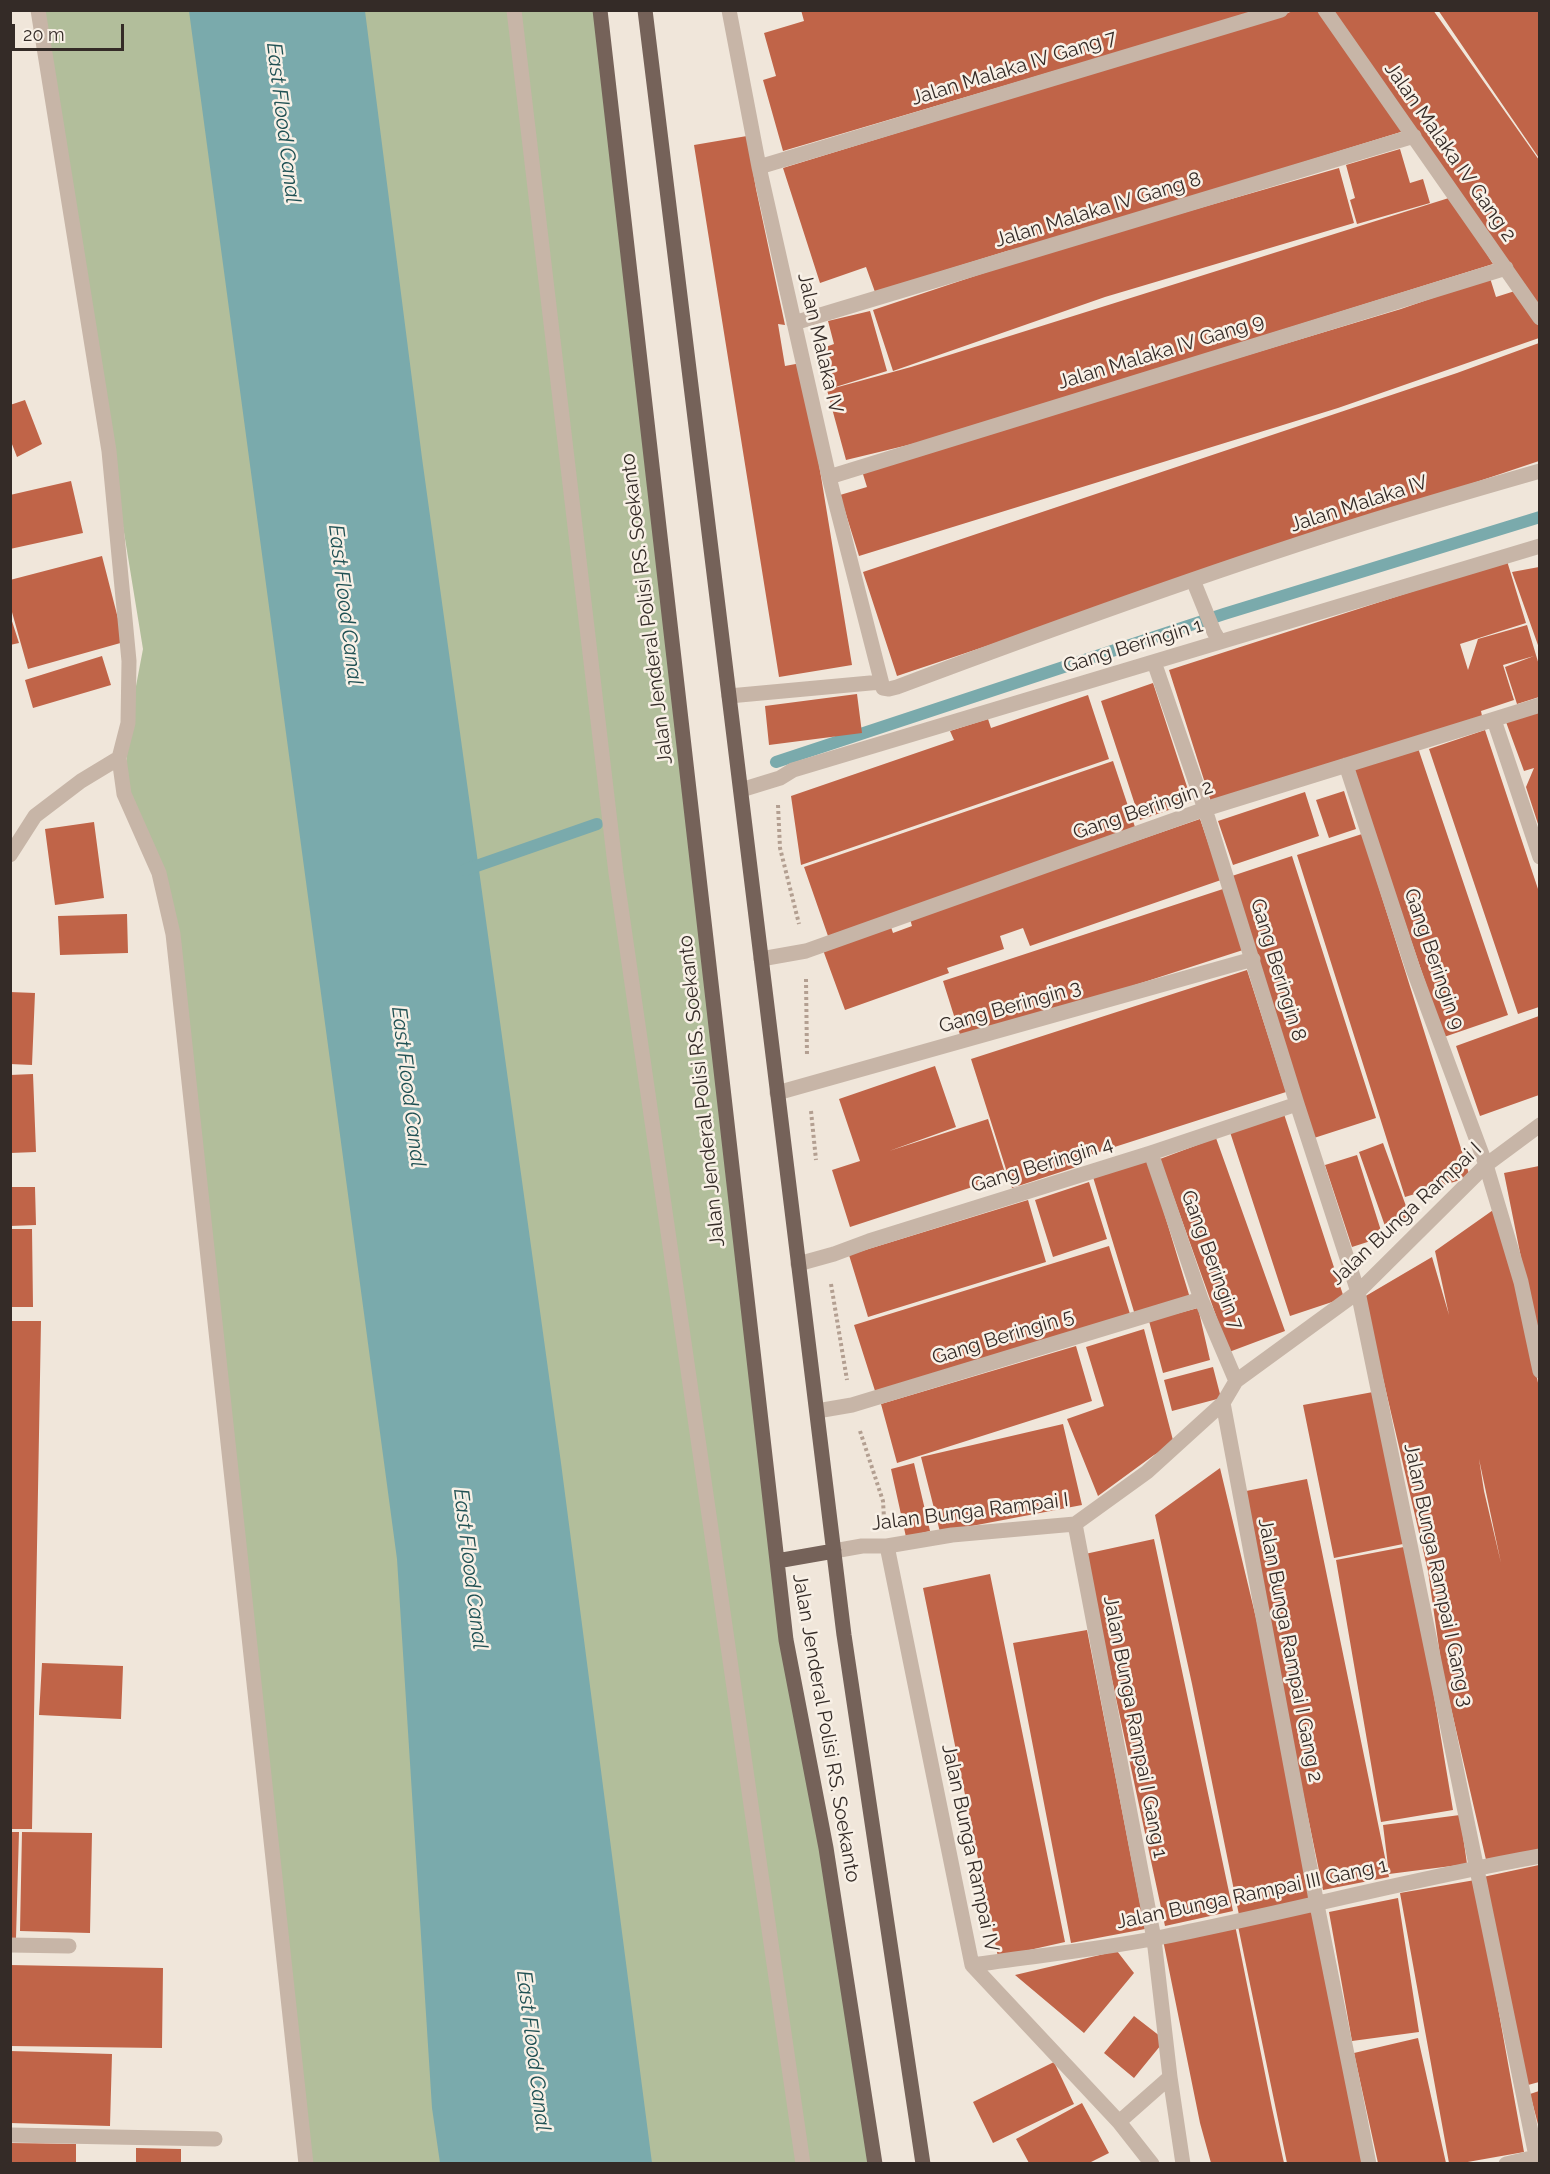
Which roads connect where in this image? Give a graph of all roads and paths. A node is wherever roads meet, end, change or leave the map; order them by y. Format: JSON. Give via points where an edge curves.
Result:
{"nodes":[{"id":1,"x":38,"y":10,"type":"edge"},
{"id":2,"x":514,"y":10,"type":"edge"},
{"id":3,"x":600,"y":10,"type":"edge"},
{"id":4,"x":645,"y":10,"type":"edge"},
{"id":5,"x":729,"y":10,"type":"edge"},
{"id":6,"x":1281,"y":10,"type":"edge"},
{"id":7,"x":1324,"y":10,"type":"edge"},
{"id":8,"x":1414,"y":136,"type":"junction"},
{"id":9,"x":759,"y":166,"type":"junction"},
{"id":10,"x":1506,"y":268,"type":"junction"},
{"id":11,"x":1539,"y":318,"type":"edge"},
{"id":12,"x":794,"y":323,"type":"junction"},
{"id":13,"x":1539,"y":471,"type":"edge"},
{"id":14,"x":829,"y":477,"type":"junction"},
{"id":15,"x":1539,"y":546,"type":"edge"},
{"id":16,"x":1194,"y":585,"type":"junction"},
{"id":17,"x":1217,"y":637,"type":"junction"},
{"id":18,"x":1154,"y":662,"type":"junction"},
{"id":19,"x":881,"y":682,"type":"junction"},
{"id":20,"x":729,"y":696,"type":"junction"},
{"id":21,"x":1539,"y":705,"type":"edge"},
{"id":22,"x":1494,"y":720,"type":"junction"},
{"id":23,"x":119,"y":758,"type":"junction"},
{"id":24,"x":1346,"y":765,"type":"junction"},
{"id":25,"x":780,"y":778,"type":"junction"},
{"id":26,"x":741,"y":790,"type":"junction"},
{"id":27,"x":1205,"y":809,"type":"junction"},
{"id":28,"x":10,"y":855,"type":"edge"},
{"id":29,"x":1539,"y":857,"type":"edge"},
{"id":30,"x":806,"y":951,"type":"junction"},
{"id":31,"x":1253,"y":959,"type":"junction"},
{"id":32,"x":761,"y":960,"type":"junction"},
{"id":33,"x":808,"y":1086,"type":"junction"},
{"id":34,"x":777,"y":1093,"type":"junction"},
{"id":35,"x":1297,"y":1104,"type":"junction"},
{"id":36,"x":1539,"y":1125,"type":"edge"},
{"id":37,"x":1151,"y":1153,"type":"junction"},
{"id":38,"x":1486,"y":1165,"type":"junction"},
{"id":39,"x":817,"y":1166,"type":"dead end"},
{"id":40,"x":798,"y":1264,"type":"junction"},
{"id":41,"x":1358,"y":1292,"type":"junction"},
{"id":42,"x":1202,"y":1299,"type":"junction"},
{"id":43,"x":1539,"y":1371,"type":"edge"},
{"id":44,"x":1236,"y":1381,"type":"junction"},
{"id":45,"x":1223,"y":1402,"type":"junction"},
{"id":46,"x":817,"y":1411,"type":"junction"},
{"id":47,"x":1075,"y":1524,"type":"junction"},
{"id":48,"x":886,"y":1546,"type":"junction"},
{"id":49,"x":834,"y":1551,"type":"junction"},
{"id":50,"x":777,"y":1561,"type":"junction"},
{"id":51,"x":1539,"y":1856,"type":"edge"},
{"id":52,"x":1477,"y":1867,"type":"junction"},
{"id":53,"x":1317,"y":1905,"type":"junction"},
{"id":54,"x":1154,"y":1939,"type":"junction"},
{"id":55,"x":10,"y":1945,"type":"edge"},
{"id":56,"x":69,"y":1946,"type":"dead end"},
{"id":57,"x":972,"y":1965,"type":"junction"},
{"id":58,"x":1170,"y":2077,"type":"junction"},
{"id":59,"x":1119,"y":2121,"type":"junction"},
{"id":60,"x":10,"y":2135,"type":"edge"},
{"id":61,"x":216,"y":2139,"type":"dead end"},
{"id":62,"x":1538,"y":2156,"type":"edge"},
{"id":63,"x":306,"y":2163,"type":"edge"},
{"id":64,"x":803,"y":2163,"type":"edge"},
{"id":65,"x":874,"y":2163,"type":"edge"},
{"id":66,"x":923,"y":2163,"type":"edge"},
{"id":67,"x":1152,"y":2163,"type":"edge"},
{"id":68,"x":1183,"y":2163,"type":"edge"},
{"id":69,"x":1369,"y":2163,"type":"edge"},
{"id":70,"x":1506,"y":2163,"type":"edge"}],
"edges":[{"from":1,"to":23,"type":"street","via":[[109,451],[129,661],[129,723]]},
{"from":2,"to":64,"type":"street","via":[[616,873]]},
{"from":3,"to":50,"type":"main road","name":"Jalan Jenderal Polisi RS. Soekanto"},
{"from":4,"to":20,"type":"main road","name":"Jalan Jenderal Polisi RS. Soekanto"},
{"from":5,"to":9,"type":"street","name":"Jalan Malaka IV"},
{"from":6,"to":9,"type":"street","name":"Jalan Malaka IV Gang 7"},
{"from":7,"to":8,"type":"street","name":"Jalan Malaka IV Gang 2"},
{"from":8,"to":10,"type":"street","name":"Jalan Malaka IV Gang 2"},
{"from":8,"to":12,"type":"street","name":"Jalan Malaka IV Gang 8"},
{"from":9,"to":12,"type":"street","name":"Jalan Malaka IV"},
{"from":10,"to":11,"type":"street","name":"Jalan Malaka IV Gang 2"},
{"from":10,"to":14,"type":"street","name":"Jalan Malaka IV Gang 9"},
{"from":12,"to":14,"type":"street","name":"Jalan Malaka IV"},
{"from":13,"to":16,"type":"street","name":"Jalan Malaka IV","via":[[1373,520]]},
{"from":14,"to":19,"type":"street","name":"Jalan Malaka IV"},
{"from":15,"to":17,"type":"street","name":"Gang Beringin 1"},
{"from":16,"to":17,"type":"street"},
{"from":16,"to":19,"type":"street","name":"Jalan Malaka IV","via":[[1070,622],[897,687],[884,688]]},
{"from":17,"to":18,"type":"street","name":"Gang Beringin 1"},
{"from":18,"to":25,"type":"street","name":"Gang Beringin 1","via":[[793,770]]},
{"from":18,"to":27,"type":"street","name":"Gang Beringin 8"},
{"from":19,"to":20,"type":"street","name":"Jalan Malaka IV"},
{"from":20,"to":26,"type":"main road","name":"Jalan Jenderal Polisi RS. Soekanto"},
{"from":21,"to":22,"type":"street","name":"Gang Beringin 2"},
{"from":22,"to":24,"type":"street","name":"Gang Beringin 2"},
{"from":22,"to":29,"type":"street"},
{"from":23,"to":28,"type":"street","via":[[35,816]]},
{"from":23,"to":63,"type":"street","via":[[124,794],[159,873],[173,934]]},
{"from":24,"to":27,"type":"street","name":"Gang Beringin 2"},
{"from":24,"to":38,"type":"street","name":"Gang Beringin 9","via":[[1413,969]]},
{"from":25,"to":26,"type":"street","name":"Gang Beringin 1"},
{"from":25,"to":30,"type":"path","via":[[780,848]]},
{"from":26,"to":32,"type":"main road","name":"Jalan Jenderal Polisi RS. Soekanto"},
{"from":27,"to":30,"type":"street","name":"Gang Beringin 2"},
{"from":27,"to":31,"type":"street","name":"Gang Beringin 8"},
{"from":30,"to":32,"type":"street","name":"Gang Beringin 2"},
{"from":30,"to":33,"type":"path"},
{"from":31,"to":33,"type":"street","name":"Gang Beringin 3"},
{"from":31,"to":35,"type":"street","name":"Gang Beringin 8"},
{"from":32,"to":34,"type":"main road","name":"Jalan Jenderal Polisi RS. Soekanto"},
{"from":33,"to":34,"type":"street","name":"Gang Beringin 3"},
{"from":33,"to":39,"type":"path"},
{"from":34,"to":40,"type":"main road","name":"Jalan Jenderal Polisi RS. Soekanto"},
{"from":35,"to":37,"type":"street","name":"Gang Beringin 4"},
{"from":35,"to":41,"type":"street","name":"Gang Beringin 8"},
{"from":36,"to":38,"type":"street","name":"Jalan Bunga Rampai I"},
{"from":37,"to":40,"type":"street","name":"Gang Beringin 4"},
{"from":37,"to":42,"type":"street","name":"Gang Beringin 7"},
{"from":38,"to":41,"type":"street","name":"Jalan Bunga Rampai I"},
{"from":38,"to":43,"type":"street","name":"Gang Beringin 9","via":[[1521,1282]]},
{"from":40,"to":46,"type":"main road","name":"Jalan Jenderal Polisi RS. Soekanto"},
{"from":41,"to":44,"type":"street","name":"Jalan Bunga Rampai I"},
{"from":41,"to":52,"type":"street","name":"Jalan Bunga Rampai I Gang 3"},
{"from":42,"to":44,"type":"street","name":"Gang Beringin 7"},
{"from":42,"to":46,"type":"street","name":"Gang Beringin 5","via":[[852,1405]]},
{"from":44,"to":45,"type":"street","name":"Jalan Bunga Rampai I"},
{"from":45,"to":47,"type":"street","name":"Jalan Bunga Rampai I","via":[[1148,1472]]},
{"from":45,"to":53,"type":"street","name":"Jalan Bunga Rampai I Gang 2"},
{"from":46,"to":49,"type":"main road","name":"Jalan Jenderal Polisi RS. Soekanto"},
{"from":47,"to":48,"type":"street","name":"Jalan Bunga Rampai I","via":[[952,1535]]},
{"from":47,"to":54,"type":"street","name":"Jalan Bunga Rampai I Gang 1"},
{"from":48,"to":49,"type":"street","name":"Jalan Bunga Rampai I"},
{"from":48,"to":57,"type":"street","name":"Jalan Bunga Rampai IV"},
{"from":49,"to":50,"type":"main road"},
{"from":49,"to":66,"type":"main road","name":"Jalan Jenderal Polisi RS. Soekanto"},
{"from":50,"to":65,"type":"main road","name":"Jalan Jenderal Polisi RS. Soekanto","via":[[786,1640],[826,1848]]},
{"from":51,"to":52,"type":"street","name":"Jalan Bunga Rampai III Gang 1"},
{"from":52,"to":53,"type":"street","name":"Jalan Bunga Rampai III Gang 1"},
{"from":52,"to":62,"type":"street","name":"Jalan Bunga Rampai I Gang 3"},
{"from":53,"to":54,"type":"street","name":"Jalan Bunga Rampai III Gang 1"},
{"from":53,"to":69,"type":"street","name":"Jalan Bunga Rampai I Gang 2"},
{"from":54,"to":57,"type":"street","name":"Jalan Bunga Rampai III Gang 1"},
{"from":54,"to":58,"type":"street","name":"Jalan Bunga Rampai I Gang 1"},
{"from":55,"to":56,"type":"street"},
{"from":57,"to":59,"type":"street","name":"Jalan Bunga Rampai IV"},
{"from":58,"to":59,"type":"street"},
{"from":58,"to":68,"type":"street","name":"Jalan Bunga Rampai I Gang 1"},
{"from":59,"to":67,"type":"street","name":"Jalan Bunga Rampai IV"},
{"from":60,"to":61,"type":"street"},
{"from":62,"to":70,"type":"street"}]}
